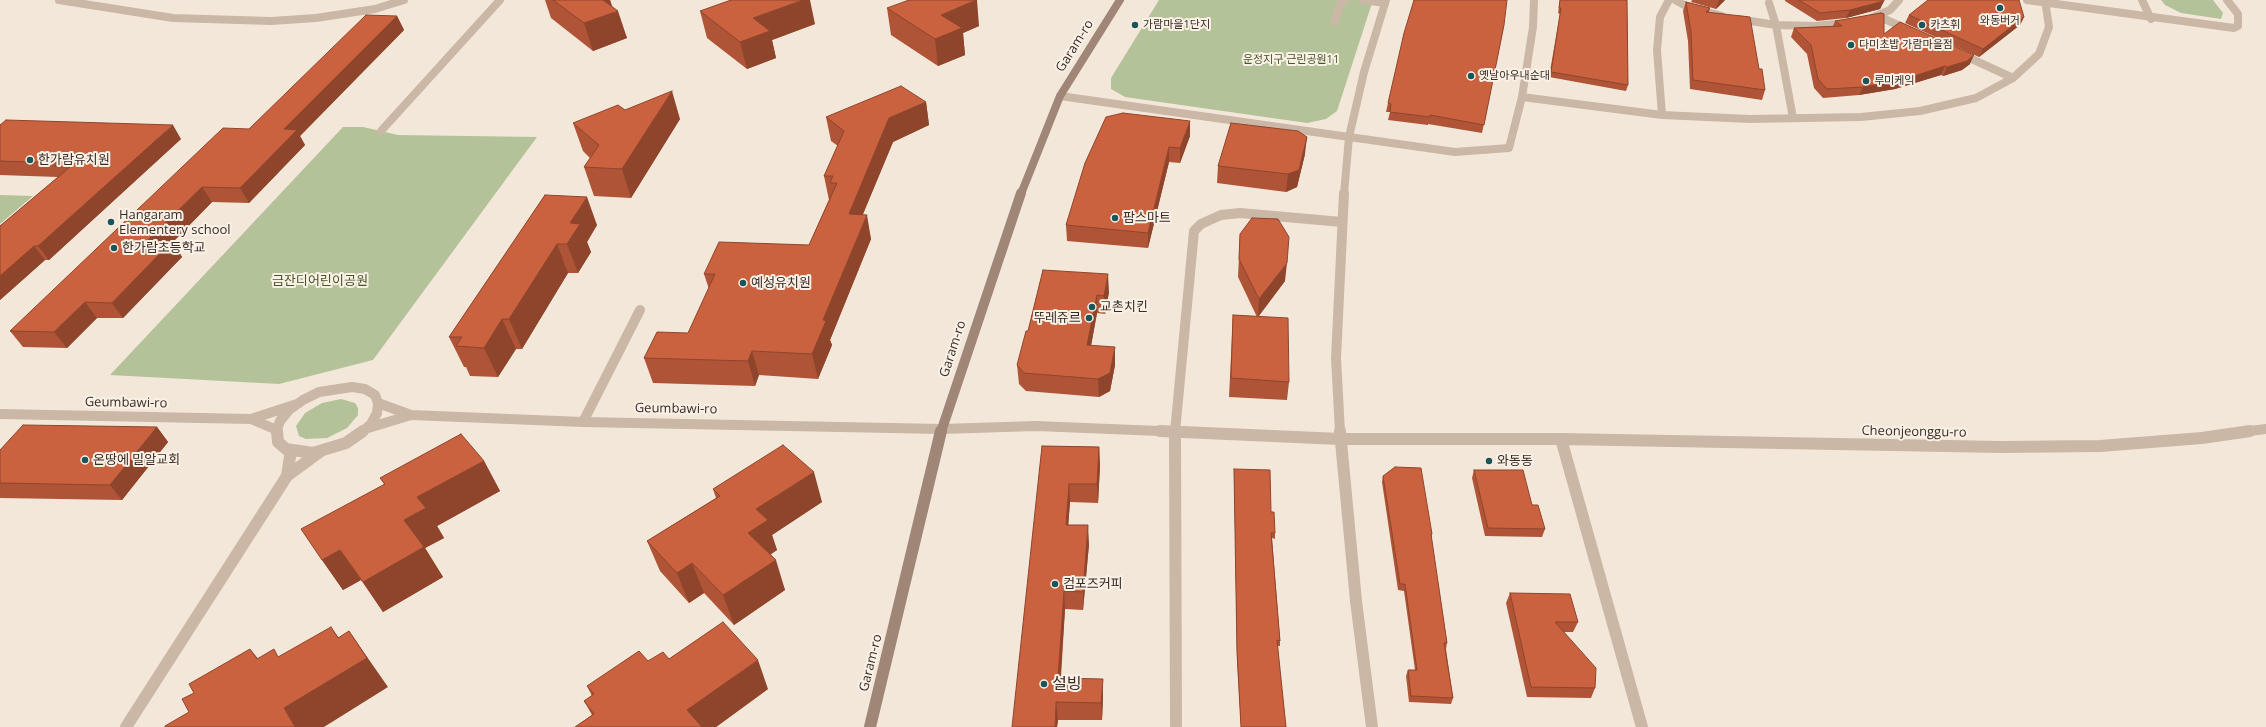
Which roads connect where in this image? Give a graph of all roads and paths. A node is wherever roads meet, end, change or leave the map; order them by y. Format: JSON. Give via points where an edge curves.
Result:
{"nodes":[{"id":1,"x":59,"y":0,"type":"edge"},
{"id":2,"x":404,"y":0,"type":"edge"},
{"id":3,"x":500,"y":0,"type":"edge"},
{"id":4,"x":1120,"y":0,"type":"edge"},
{"id":5,"x":1345,"y":0,"type":"edge"},
{"id":6,"x":1363,"y":0,"type":"edge"},
{"id":7,"x":1534,"y":0,"type":"edge"},
{"id":8,"x":1668,"y":0,"type":"edge"},
{"id":9,"x":1675,"y":0,"type":"edge"},
{"id":10,"x":1899,"y":0,"type":"edge"},
{"id":11,"x":2027,"y":0,"type":"edge"},
{"id":12,"x":2142,"y":0,"type":"edge"},
{"id":13,"x":2227,"y":0,"type":"edge"},
{"id":14,"x":1385,"y":1,"type":"edge"},
{"id":15,"x":1769,"y":1,"type":"edge"},
{"id":16,"x":2046,"y":2,"type":"edge"},
{"id":17,"x":1878,"y":16,"type":"junction"},
{"id":18,"x":2151,"y":19,"type":"junction"},
{"id":19,"x":1862,"y":20,"type":"edge"},
{"id":20,"x":1334,"y":22,"type":"dead end"},
{"id":21,"x":1854,"y":22,"type":"edge"},
{"id":22,"x":1776,"y":25,"type":"junction"},
{"id":23,"x":1913,"y":32,"type":"edge"},
{"id":24,"x":1956,"y":52,"type":"edge"},
{"id":25,"x":2013,"y":78,"type":"junction"},
{"id":26,"x":1060,"y":96,"type":"junction"},
{"id":27,"x":1522,"y":97,"type":"junction"},
{"id":28,"x":1662,"y":115,"type":"junction"},
{"id":29,"x":1793,"y":118,"type":"junction"},
{"id":30,"x":381,"y":131,"type":"dead end"},
{"id":31,"x":1349,"y":136,"type":"junction"},
{"id":32,"x":1342,"y":222,"type":"junction"},
{"id":33,"x":640,"y":310,"type":"dead end"},
{"id":34,"x":378,"y":403,"type":"junction"},
{"id":35,"x":297,"y":404,"type":"junction"},
{"id":36,"x":0,"y":414,"type":"edge"},
{"id":37,"x":411,"y":414,"type":"junction"},
{"id":38,"x":251,"y":419,"type":"junction"},
{"id":39,"x":583,"y":422,"type":"junction"},
{"id":40,"x":365,"y":429,"type":"junction"},
{"id":41,"x":942,"y":429,"type":"junction"},
{"id":42,"x":2266,"y":429,"type":"edge"},
{"id":43,"x":277,"y":430,"type":"junction"},
{"id":44,"x":1175,"y":431,"type":"junction"},
{"id":45,"x":1340,"y":439,"type":"junction"},
{"id":46,"x":1561,"y":439,"type":"junction"},
{"id":47,"x":290,"y":450,"type":"junction"},
{"id":48,"x":321,"y":451,"type":"junction"},
{"id":49,"x":287,"y":476,"type":"junction"},
{"id":50,"x":126,"y":727,"type":"edge"},
{"id":51,"x":870,"y":727,"type":"edge"},
{"id":52,"x":1176,"y":727,"type":"edge"},
{"id":53,"x":1372,"y":727,"type":"edge"},
{"id":54,"x":1642,"y":727,"type":"edge"}],
"edges":[{"from":1,"to":2,"type":"street","via":[[173,18],[271,21],[375,9]]},
{"from":3,"to":30,"type":"street"},
{"from":4,"to":26,"type":"street","name":"Garam-ro"},
{"from":5,"to":20,"type":"street","via":[[1342,1]]},
{"from":6,"to":14,"type":"street"},
{"from":7,"to":27,"type":"street","via":[[1533,27]]},
{"from":8,"to":28,"type":"street","via":[[1660,17],[1658,50]]},
{"from":9,"to":22,"type":"street","via":[[1686,6],[1731,18]]},
{"from":10,"to":17,"type":"street","via":[[1890,10]]},
{"from":11,"to":16,"type":"street"},
{"from":12,"to":18,"type":"street"},
{"from":13,"to":18,"type":"street","via":[[2238,14],[2238,26],[2234,28]]},
{"from":14,"to":31,"type":"street"},
{"from":15,"to":22,"type":"street"},
{"from":16,"to":18,"type":"street"},
{"from":16,"to":25,"type":"street","via":[[2049,27],[2040,54]]},
{"from":17,"to":19,"type":"street"},
{"from":17,"to":23,"type":"street"},
{"from":21,"to":22,"type":"street","via":[[1814,26]]},
{"from":22,"to":29,"type":"street"},
{"from":24,"to":25,"type":"street"},
{"from":25,"to":29,"type":"street","via":[[1976,98],[1920,111],[1861,117]]},
{"from":26,"to":31,"type":"street"},
{"from":26,"to":41,"type":"street","name":"Garam-ro","via":[[1014,213]]},
{"from":27,"to":28,"type":"street"},
{"from":27,"to":31,"type":"street","via":[[1509,148],[1455,152]]},
{"from":28,"to":29,"type":"street"},
{"from":31,"to":32,"type":"street"},
{"from":32,"to":44,"type":"street","via":[[1240,213],[1221,215],[1201,224],[1194,231]]},
{"from":32,"to":45,"type":"street","via":[[1336,358]]},
{"from":33,"to":39,"type":"street"},
{"from":34,"to":35,"type":"street","via":[[375,395],[352,386],[319,392]]},
{"from":34,"to":37,"type":"street"},
{"from":34,"to":40,"type":"street","via":[[377,413]]},
{"from":35,"to":38,"type":"street"},
{"from":35,"to":43,"type":"street","via":[[280,421]]},
{"from":36,"to":38,"type":"street","name":"Geumbawi-ro"},
{"from":37,"to":39,"type":"street","name":"Geumbawi-ro"},
{"from":37,"to":40,"type":"street"},
{"from":38,"to":43,"type":"street"},
{"from":39,"to":41,"type":"street","name":"Geumbawi-ro"},
{"from":40,"to":48,"type":"street","via":[[346,443]]},
{"from":41,"to":44,"type":"street","name":"Geumbawi-ro","via":[[1036,426]]},
{"from":41,"to":51,"type":"street","name":"Garam-ro"},
{"from":42,"to":46,"type":"street","name":"Cheonjeonggu-ro","via":[[2202,438],[2100,446],[1993,447]]},
{"from":43,"to":47,"type":"street","via":[[278,442]]},
{"from":44,"to":45,"type":"street","name":"Cheonjeonggu-ro"},
{"from":44,"to":52,"type":"street"},
{"from":45,"to":46,"type":"street","name":"Cheonjeonggu-ro"},
{"from":45,"to":53,"type":"street","via":[[1356,602]]},
{"from":46,"to":54,"type":"street"},
{"from":47,"to":48,"type":"street"},
{"from":47,"to":49,"type":"street"},
{"from":48,"to":49,"type":"street"},
{"from":49,"to":50,"type":"street"}]}
